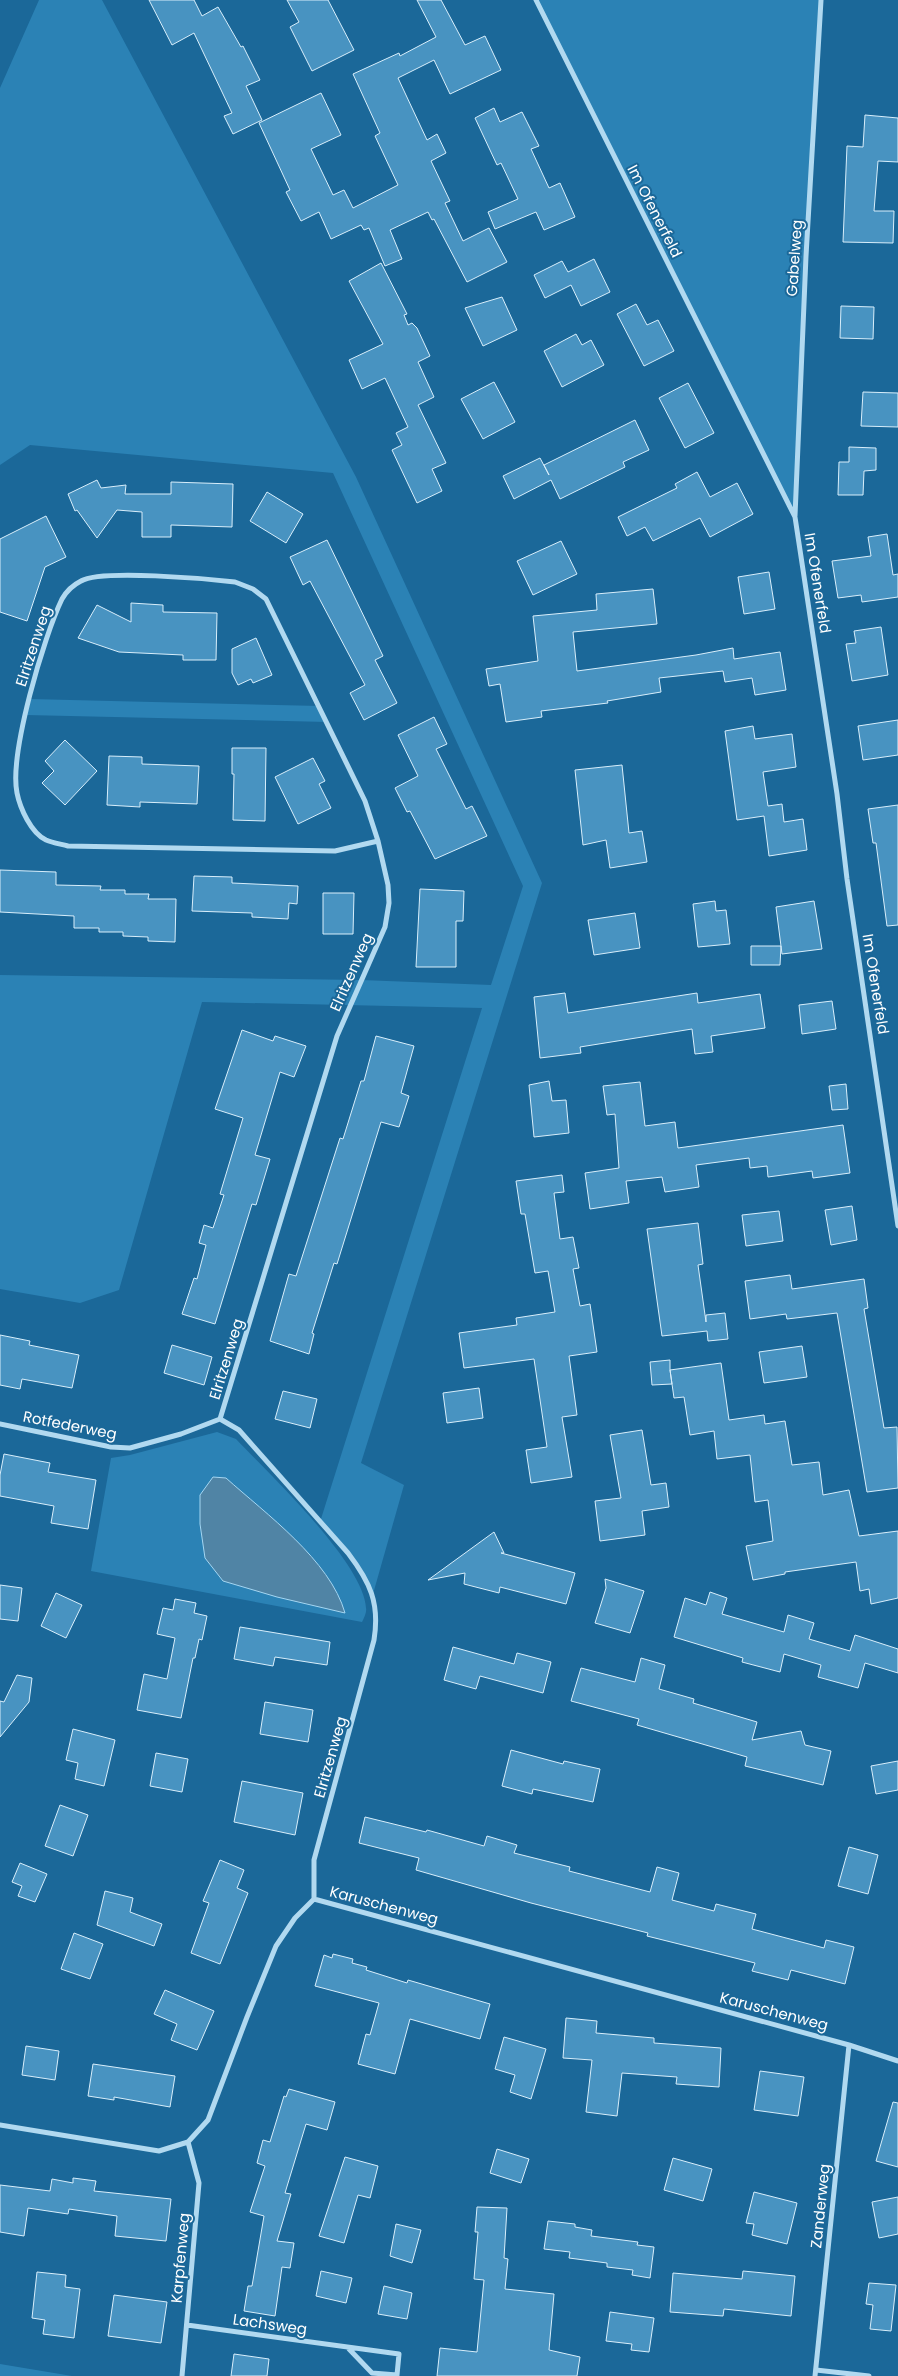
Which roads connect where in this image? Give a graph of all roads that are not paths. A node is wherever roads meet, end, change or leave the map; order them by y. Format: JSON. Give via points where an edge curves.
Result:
{"nodes":[{"id":1,"x":536,"y":0,"type":"edge"},
{"id":2,"x":821,"y":0,"type":"edge"},
{"id":3,"x":795,"y":517,"type":"junction"},
{"id":4,"x":378,"y":840,"type":"junction"},
{"id":5,"x":898,"y":1226,"type":"edge"},
{"id":6,"x":220,"y":1419,"type":"junction"},
{"id":7,"x":0,"y":1424,"type":"edge"},
{"id":8,"x":314,"y":1899,"type":"junction"},
{"id":9,"x":849,"y":2045,"type":"junction"},
{"id":10,"x":898,"y":2061,"type":"edge"},
{"id":11,"x":0,"y":2125,"type":"edge"},
{"id":12,"x":188,"y":2142,"type":"junction"},
{"id":13,"x":188,"y":2326,"type":"junction"},
{"id":14,"x":349,"y":2349,"type":"junction"},
{"id":15,"x":815,"y":2373,"type":"edge"},
{"id":16,"x":182,"y":2376,"type":"edge"},
{"id":17,"x":869,"y":2376,"type":"edge"}],
"edges":[{"from":1,"to":3,"type":"street","name":"Im Ofenerfeld"},
{"from":2,"to":3,"type":"street","name":"Gabelweg"},
{"from":3,"to":5,"type":"street","name":"Im Ofenerfeld"},
{"from":4,"to":4,"type":"street","name":"Elritzenweg","via":[[365,801],[266,599],[253,589],[234,582],[118,575],[91,576],[81,580],[63,597],[31,689],[16,776],[17,793],[27,819],[45,840],[68,846],[268,852],[335,851]]},
{"from":4,"to":6,"type":"street","name":"Elritzenweg","via":[[388,885],[385,928],[337,1036]]},
{"from":6,"to":7,"type":"street","name":"Rotfederweg","via":[[130,1448]]},
{"from":6,"to":8,"type":"street","name":"Elritzenweg","via":[[239,1430],[348,1553],[360,1568],[376,1604],[374,1640],[314,1860]]},
{"from":8,"to":9,"type":"street","name":"Karuschenweg"},
{"from":8,"to":12,"type":"street","name":"Karuschenweg","via":[[295,1918],[276,1946],[208,2120]]},
{"from":9,"to":10,"type":"street","name":"Karuschenweg"},
{"from":9,"to":15,"type":"street","name":"Zanderweg"},
{"from":11,"to":12,"type":"street","via":[[159,2150]]},
{"from":12,"to":13,"type":"street","name":"Karpfenweg","via":[[199,2183]]},
{"from":13,"to":14,"type":"street","name":"Lachsweg"},
{"from":13,"to":16,"type":"street","name":"Karpfenweg"},
{"from":14,"to":14,"type":"street","name":"Lachsweg","via":[[399,2354],[397,2375],[372,2374]]},
{"from":15,"to":17,"type":"street","name":"Zanderweg"}]}
